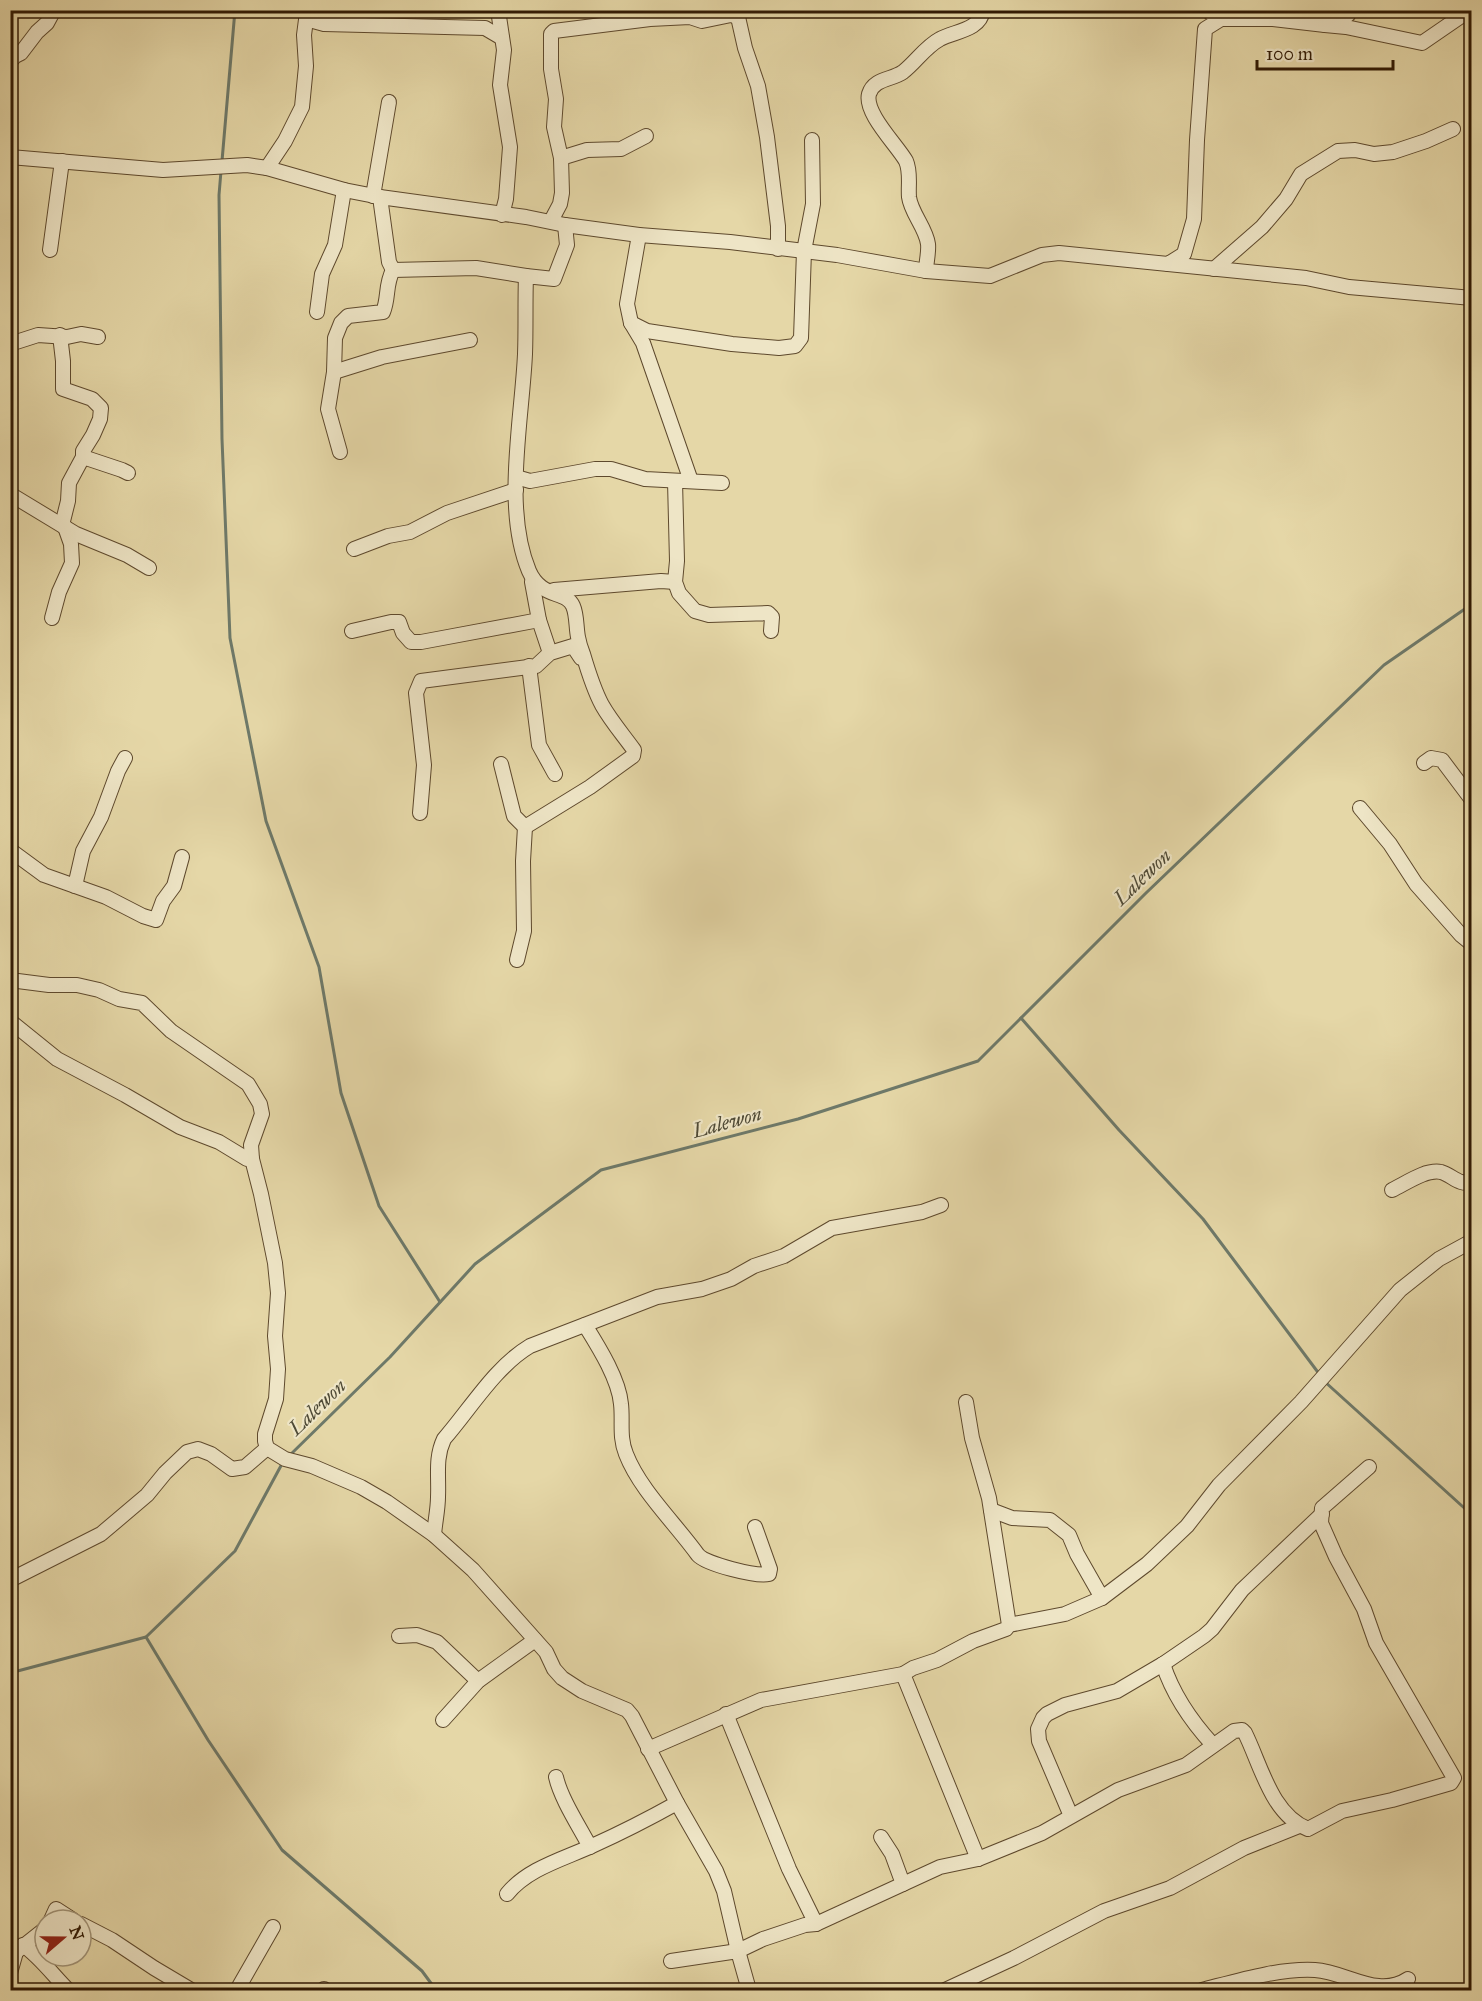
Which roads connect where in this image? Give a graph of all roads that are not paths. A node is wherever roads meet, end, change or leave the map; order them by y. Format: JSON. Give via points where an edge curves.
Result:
{"nodes":[{"id":1,"x":54,"y":10,"type":"edge"},
{"id":2,"x":498,"y":10,"type":"edge"},
{"id":3,"x":983,"y":10,"type":"edge"},
{"id":4,"x":1206,"y":10,"type":"edge"},
{"id":5,"x":1349,"y":10,"type":"edge"},
{"id":6,"x":1470,"y":10,"type":"edge"},
{"id":7,"x":740,"y":14,"type":"edge"},
{"id":8,"x":306,"y":15,"type":"edge"},
{"id":9,"x":1221,"y":20,"type":"junction"},
{"id":10,"x":1324,"y":25,"type":"junction"},
{"id":11,"x":502,"y":38,"type":"junction"},
{"id":12,"x":10,"y":62,"type":"edge"},
{"id":13,"x":389,"y":102,"type":"dead end"},
{"id":14,"x":1453,"y":129,"type":"dead end"},
{"id":15,"x":646,"y":136,"type":"dead end"},
{"id":16,"x":812,"y":140,"type":"dead end"},
{"id":17,"x":10,"y":157,"type":"edge"},
{"id":18,"x":561,"y":159,"type":"junction"},
{"id":19,"x":62,"y":161,"type":"junction"},
{"id":20,"x":267,"y":168,"type":"junction"},
{"id":21,"x":344,"y":190,"type":"junction"},
{"id":22,"x":376,"y":196,"type":"junction"},
{"id":23,"x":502,"y":215,"type":"junction"},
{"id":24,"x":558,"y":223,"type":"junction"},
{"id":25,"x":639,"y":235,"type":"junction"},
{"id":26,"x":778,"y":249,"type":"junction"},
{"id":27,"x":50,"y":250,"type":"dead end"},
{"id":28,"x":804,"y":251,"type":"junction"},
{"id":29,"x":1168,"y":264,"type":"junction"},
{"id":30,"x":1214,"y":269,"type":"junction"},
{"id":31,"x":393,"y":270,"type":"junction"},
{"id":32,"x":926,"y":272,"type":"junction"},
{"id":33,"x":526,"y":276,"type":"junction"},
{"id":34,"x":1472,"y":298,"type":"edge"},
{"id":35,"x":317,"y":312,"type":"dead end"},
{"id":36,"x":631,"y":323,"type":"junction"},
{"id":37,"x":60,"y":335,"type":"junction"},
{"id":38,"x":98,"y":337,"type":"dead end"},
{"id":39,"x":470,"y":340,"type":"dead end"},
{"id":40,"x":10,"y":344,"type":"edge"},
{"id":41,"x":334,"y":372,"type":"junction"},
{"id":42,"x":340,"y":452,"type":"dead end"},
{"id":43,"x":83,"y":457,"type":"junction"},
{"id":44,"x":128,"y":473,"type":"dead end"},
{"id":45,"x":675,"y":481,"type":"junction"},
{"id":46,"x":692,"y":481,"type":"junction"},
{"id":47,"x":722,"y":483,"type":"dead end"},
{"id":48,"x":516,"y":484,"type":"junction"},
{"id":49,"x":10,"y":494,"type":"edge"},
{"id":50,"x":63,"y":526,"type":"junction"},
{"id":51,"x":354,"y":549,"type":"dead end"},
{"id":52,"x":149,"y":568,"type":"dead end"},
{"id":53,"x":533,"y":579,"type":"junction"},
{"id":54,"x":675,"y":582,"type":"junction"},
{"id":55,"x":545,"y":591,"type":"junction"},
{"id":56,"x":52,"y":618,"type":"dead end"},
{"id":57,"x":539,"y":620,"type":"junction"},
{"id":58,"x":352,"y":631,"type":"dead end"},
{"id":59,"x":771,"y":631,"type":"dead end"},
{"id":60,"x":550,"y":653,"type":"junction"},
{"id":61,"x":585,"y":663,"type":"junction"},
{"id":62,"x":529,"y":666,"type":"junction"},
{"id":63,"x":125,"y":758,"type":"dead end"},
{"id":64,"x":1424,"y":763,"type":"dead end"},
{"id":65,"x":501,"y":764,"type":"dead end"},
{"id":66,"x":555,"y":774,"type":"dead end"},
{"id":67,"x":1472,"y":800,"type":"edge"},
{"id":68,"x":1360,"y":808,"type":"dead end"},
{"id":69,"x":420,"y":813,"type":"dead end"},
{"id":70,"x":525,"y":828,"type":"junction"},
{"id":71,"x":10,"y":850,"type":"edge"},
{"id":72,"x":182,"y":858,"type":"dead end"},
{"id":73,"x":75,"y":886,"type":"junction"},
{"id":74,"x":1472,"y":944,"type":"edge"},
{"id":75,"x":517,"y":960,"type":"dead end"},
{"id":76,"x":10,"y":980,"type":"edge"},
{"id":77,"x":10,"y":1021,"type":"edge"},
{"id":78,"x":252,"y":1159,"type":"junction"},
{"id":79,"x":1472,"y":1182,"type":"edge"},
{"id":80,"x":1392,"y":1191,"type":"dead end"},
{"id":81,"x":941,"y":1205,"type":"dead end"},
{"id":82,"x":1472,"y":1241,"type":"edge"},
{"id":83,"x":585,"y":1325,"type":"junction"},
{"id":84,"x":966,"y":1402,"type":"dead end"},
{"id":85,"x":267,"y":1448,"type":"junction"},
{"id":86,"x":1369,"y":1467,"type":"dead end"},
{"id":87,"x":991,"y":1510,"type":"junction"},
{"id":88,"x":1322,"y":1514,"type":"junction"},
{"id":89,"x":755,"y":1527,"type":"dead end"},
{"id":90,"x":434,"y":1535,"type":"junction"},
{"id":91,"x":10,"y":1580,"type":"edge"},
{"id":92,"x":1102,"y":1598,"type":"junction"},
{"id":93,"x":1009,"y":1625,"type":"junction"},
{"id":94,"x":399,"y":1636,"type":"dead end"},
{"id":95,"x":535,"y":1640,"type":"junction"},
{"id":96,"x":1163,"y":1664,"type":"junction"},
{"id":97,"x":903,"y":1674,"type":"junction"},
{"id":98,"x":478,"y":1682,"type":"junction"},
{"id":99,"x":726,"y":1714,"type":"junction"},
{"id":100,"x":443,"y":1720,"type":"dead end"},
{"id":101,"x":1213,"y":1745,"type":"junction"},
{"id":102,"x":648,"y":1749,"type":"junction"},
{"id":103,"x":556,"y":1777,"type":"dead end"},
{"id":104,"x":677,"y":1803,"type":"junction"},
{"id":105,"x":1071,"y":1816,"type":"junction"},
{"id":106,"x":1299,"y":1826,"type":"junction"},
{"id":107,"x":881,"y":1837,"type":"dead end"},
{"id":108,"x":590,"y":1847,"type":"junction"},
{"id":109,"x":978,"y":1858,"type":"junction"},
{"id":110,"x":903,"y":1884,"type":"junction"},
{"id":111,"x":507,"y":1894,"type":"dead end"},
{"id":112,"x":816,"y":1924,"type":"junction"},
{"id":113,"x":273,"y":1927,"type":"dead end"},
{"id":114,"x":93,"y":1930,"type":"edge"},
{"id":115,"x":33,"y":1937,"type":"edge"},
{"id":116,"x":16,"y":1948,"type":"edge"},
{"id":117,"x":738,"y":1951,"type":"junction"},
{"id":118,"x":671,"y":1961,"type":"dead end"},
{"id":119,"x":10,"y":1972,"type":"edge"},
{"id":120,"x":1408,"y":1979,"type":"dead end"},
{"id":121,"x":68,"y":1990,"type":"edge"},
{"id":122,"x":191,"y":1990,"type":"edge"},
{"id":123,"x":237,"y":1990,"type":"edge"},
{"id":124,"x":749,"y":1990,"type":"edge"},
{"id":125,"x":945,"y":1990,"type":"edge"},
{"id":126,"x":1202,"y":1990,"type":"edge"}],
"edges":[{"from":1,"to":12,"type":"street","via":[[47,23]]},
{"from":2,"to":11,"type":"street"},
{"from":3,"to":32,"type":"street","via":[[972,26],[935,41],[902,73],[878,82],[869,94],[879,124],[907,164],[909,200],[928,244]]},
{"from":4,"to":9,"type":"street"},
{"from":5,"to":10,"type":"street","via":[[1348,15]]},
{"from":6,"to":10,"type":"street","via":[[1422,42]]},
{"from":7,"to":18,"type":"street","via":[[702,21],[690,17],[650,19],[554,31],[554,126]]},
{"from":7,"to":26,"type":"street","via":[[767,137]]},
{"from":8,"to":11,"type":"street","via":[[324,24],[485,28]]},
{"from":8,"to":20,"type":"street","via":[[302,107]]},
{"from":9,"to":10,"type":"street"},
{"from":9,"to":29,"type":"street","via":[[1205,29],[1194,219],[1184,254]]},
{"from":11,"to":23,"type":"street","via":[[500,85],[510,147]]},
{"from":13,"to":22,"type":"street"},
{"from":14,"to":30,"type":"street","via":[[1393,152],[1338,151],[1301,174],[1262,227]]},
{"from":15,"to":18,"type":"street","via":[[621,149],[587,150]]},
{"from":16,"to":28,"type":"street","via":[[813,204]]},
{"from":17,"to":19,"type":"street"},
{"from":18,"to":24,"type":"street"},
{"from":19,"to":20,"type":"street","via":[[164,170],[222,165]]},
{"from":19,"to":27,"type":"street"},
{"from":20,"to":21,"type":"street"},
{"from":21,"to":22,"type":"street"},
{"from":21,"to":35,"type":"street","via":[[335,245],[322,274]]},
{"from":22,"to":23,"type":"street"},
{"from":22,"to":31,"type":"street"},
{"from":23,"to":24,"type":"street"},
{"from":24,"to":25,"type":"street"},
{"from":24,"to":33,"type":"street","via":[[567,245],[554,279]]},
{"from":25,"to":26,"type":"street"},
{"from":25,"to":36,"type":"street","via":[[627,304]]},
{"from":26,"to":28,"type":"street"},
{"from":28,"to":32,"type":"street"},
{"from":28,"to":36,"type":"street","via":[[801,338],[795,346],[732,344],[647,331]]},
{"from":29,"to":30,"type":"street"},
{"from":29,"to":32,"type":"street","via":[[1059,253],[1041,255],[990,276]]},
{"from":30,"to":34,"type":"street"},
{"from":31,"to":33,"type":"street","via":[[476,268]]},
{"from":31,"to":41,"type":"street","via":[[383,312],[348,316],[341,323],[335,338]]},
{"from":33,"to":48,"type":"street"},
{"from":36,"to":46,"type":"street","via":[[643,343]]},
{"from":37,"to":38,"type":"street"},
{"from":37,"to":40,"type":"street","via":[[38,335]]},
{"from":37,"to":43,"type":"street","via":[[63,389],[92,399],[101,408]]},
{"from":39,"to":41,"type":"street","via":[[382,357]]},
{"from":41,"to":42,"type":"street","via":[[328,409]]},
{"from":43,"to":44,"type":"street"},
{"from":43,"to":50,"type":"street","via":[[69,483]]},
{"from":45,"to":46,"type":"street"},
{"from":45,"to":48,"type":"street","via":[[595,469]]},
{"from":45,"to":54,"type":"street"},
{"from":46,"to":47,"type":"street"},
{"from":48,"to":51,"type":"street","via":[[410,532]]},
{"from":48,"to":53,"type":"street","via":[[517,522]]},
{"from":49,"to":50,"type":"street"},
{"from":50,"to":52,"type":"street"},
{"from":50,"to":56,"type":"street","via":[[71,544],[72,563]]},
{"from":53,"to":55,"type":"street"},
{"from":53,"to":57,"type":"street"},
{"from":54,"to":55,"type":"street"},
{"from":54,"to":59,"type":"street","via":[[695,611],[709,615],[768,613],[772,617]]},
{"from":55,"to":61,"type":"street","via":[[571,602]]},
{"from":57,"to":58,"type":"street","via":[[421,642],[411,642],[399,622]]},
{"from":57,"to":60,"type":"street"},
{"from":60,"to":61,"type":"street","via":[[573,646]]},
{"from":60,"to":62,"type":"street","via":[[536,666]]},
{"from":61,"to":70,"type":"street","via":[[603,706],[634,750],[633,756]]},
{"from":62,"to":66,"type":"street","via":[[539,745]]},
{"from":62,"to":69,"type":"street","via":[[421,681],[416,693],[424,765]]},
{"from":63,"to":73,"type":"street","via":[[102,817],[83,851]]},
{"from":64,"to":67,"type":"street","via":[[1431,758],[1442,760]]},
{"from":65,"to":70,"type":"street","via":[[514,816]]},
{"from":68,"to":74,"type":"street","via":[[1416,884]]},
{"from":70,"to":75,"type":"street","via":[[524,931]]},
{"from":71,"to":73,"type":"street","via":[[44,875]]},
{"from":72,"to":73,"type":"street","via":[[174,886],[156,920]]},
{"from":76,"to":78,"type":"street","via":[[77,985],[142,1003],[171,1031],[248,1084],[262,1114],[251,1145]]},
{"from":77,"to":78,"type":"street","via":[[57,1059],[180,1127]]},
{"from":78,"to":85,"type":"street","via":[[278,1293],[274,1336],[276,1400],[265,1434]]},
{"from":79,"to":80,"type":"street","via":[[1462,1183],[1443,1173],[1428,1173]]},
{"from":81,"to":83,"type":"street","via":[[832,1228],[784,1256],[731,1279],[657,1297]]},
{"from":82,"to":92,"type":"street","via":[[1439,1259],[1400,1290],[1301,1402],[1219,1485],[1187,1526],[1147,1564]]},
{"from":83,"to":89,"type":"street","via":[[620,1395],[622,1441],[627,1457],[657,1505],[698,1555],[739,1571],[769,1574]]},
{"from":83,"to":90,"type":"street","via":[[520,1352],[444,1439],[438,1457]]},
{"from":84,"to":87,"type":"street"},
{"from":85,"to":90,"type":"street","via":[[285,1459],[361,1487]]},
{"from":85,"to":91,"type":"street","via":[[244,1467],[232,1469],[198,1449],[187,1452],[147,1495],[101,1534]]},
{"from":86,"to":88,"type":"street","via":[[1322,1508]]},
{"from":87,"to":92,"type":"street","via":[[1012,1518],[1050,1520],[1069,1535]]},
{"from":87,"to":93,"type":"street"},
{"from":88,"to":96,"type":"street","via":[[1242,1590],[1212,1629]]},
{"from":88,"to":106,"type":"street","via":[[1321,1523],[1364,1609],[1376,1643],[1454,1778],[1451,1783],[1392,1800],[1342,1810],[1308,1829]]},
{"from":90,"to":95,"type":"street","via":[[473,1570]]},
{"from":92,"to":93,"type":"street","via":[[1065,1614]]},
{"from":93,"to":97,"type":"street"},
{"from":94,"to":98,"type":"street","via":[[417,1635],[437,1642]]},
{"from":95,"to":98,"type":"street"},
{"from":95,"to":102,"type":"street","via":[[562,1678],[627,1710]]},
{"from":96,"to":101,"type":"street","via":[[1185,1710]]},
{"from":96,"to":105,"type":"street","via":[[1117,1690],[1065,1706],[1043,1718],[1038,1729],[1039,1741]]},
{"from":97,"to":99,"type":"street","via":[[785,1694]]},
{"from":97,"to":109,"type":"street"},
{"from":98,"to":100,"type":"street"},
{"from":99,"to":102,"type":"street"},
{"from":99,"to":112,"type":"street","via":[[789,1869]]},
{"from":101,"to":105,"type":"street","via":[[1186,1765],[1118,1790]]},
{"from":101,"to":106,"type":"street","via":[[1234,1731],[1245,1732],[1277,1802]]},
{"from":102,"to":104,"type":"street"},
{"from":103,"to":108,"type":"street","via":[[560,1793]]},
{"from":104,"to":108,"type":"street"},
{"from":104,"to":117,"type":"street","via":[[716,1871]]},
{"from":105,"to":109,"type":"street","via":[[1033,1837]]},
{"from":106,"to":125,"type":"street","via":[[1244,1848],[1170,1888],[1104,1911]]},
{"from":107,"to":110,"type":"street"},
{"from":108,"to":111,"type":"street","via":[[540,1869]]},
{"from":109,"to":110,"type":"street","via":[[940,1867]]},
{"from":110,"to":112,"type":"street"},
{"from":112,"to":117,"type":"street","via":[[763,1939]]},
{"from":113,"to":123,"type":"street"},
{"from":114,"to":122,"type":"street"},
{"from":115,"to":116,"type":"street"},
{"from":116,"to":119,"type":"street"},
{"from":116,"to":121,"type":"street","via":[[36,1954]]},
{"from":117,"to":118,"type":"street"},
{"from":117,"to":124,"type":"street"},
{"from":120,"to":126,"type":"street","via":[[1387,1987],[1371,1986],[1314,1970],[1242,1979]]}]}
